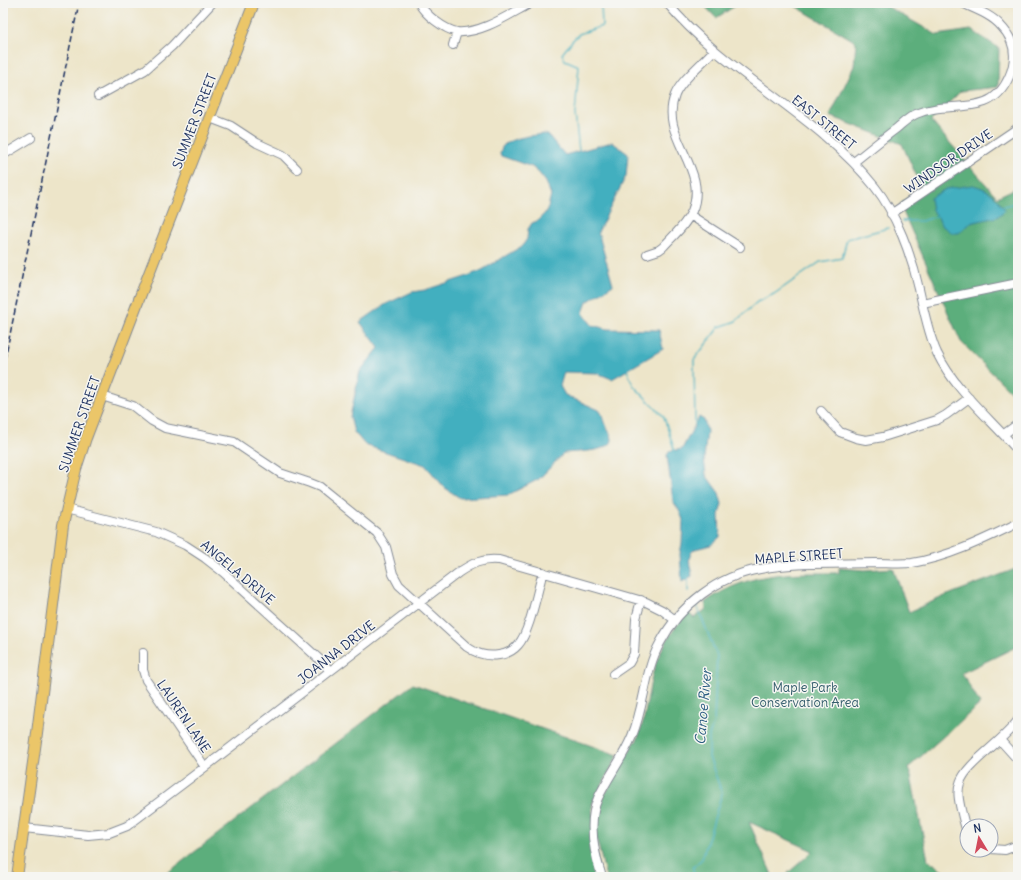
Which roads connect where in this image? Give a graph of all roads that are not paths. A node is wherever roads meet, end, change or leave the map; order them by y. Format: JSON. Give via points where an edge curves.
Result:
{"nodes":[{"id":1,"x":212,"y":3,"type":"edge"},
{"id":2,"x":254,"y":3,"type":"edge"},
{"id":3,"x":419,"y":3,"type":"edge"},
{"id":4,"x":531,"y":3,"type":"edge"},
{"id":5,"x":667,"y":3,"type":"edge"},
{"id":6,"x":962,"y":3,"type":"edge"},
{"id":7,"x":457,"y":32,"type":"junction"},
{"id":8,"x":453,"y":45,"type":"dead end"},
{"id":9,"x":714,"y":50,"type":"junction"},
{"id":10,"x":98,"y":96,"type":"dead end"},
{"id":11,"x":210,"y":118,"type":"junction"},
{"id":12,"x":1018,"y":128,"type":"edge"},
{"id":13,"x":31,"y":138,"type":"dead end"},
{"id":14,"x":3,"y":155,"type":"edge"},
{"id":15,"x":854,"y":162,"type":"junction"},
{"id":16,"x":297,"y":169,"type":"dead end"},
{"id":17,"x":892,"y":214,"type":"junction"},
{"id":18,"x":690,"y":215,"type":"junction"},
{"id":19,"x":740,"y":247,"type":"dead end"},
{"id":20,"x":647,"y":254,"type":"dead end"},
{"id":21,"x":1018,"y":283,"type":"edge"},
{"id":22,"x":922,"y":303,"type":"junction"},
{"id":23,"x":102,"y":396,"type":"junction"},
{"id":24,"x":969,"y":398,"type":"junction"},
{"id":25,"x":821,"y":411,"type":"dead end"},
{"id":26,"x":1018,"y":424,"type":"edge"},
{"id":27,"x":1004,"y":434,"type":"junction"},
{"id":28,"x":1018,"y":451,"type":"edge"},
{"id":29,"x":66,"y":509,"type":"junction"},
{"id":30,"x":1018,"y":523,"type":"edge"},
{"id":31,"x":543,"y":572,"type":"junction"},
{"id":32,"x":641,"y":600,"type":"junction"},
{"id":33,"x":419,"y":603,"type":"junction"},
{"id":34,"x":675,"y":620,"type":"junction"},
{"id":35,"x":143,"y":653,"type":"dead end"},
{"id":36,"x":330,"y":671,"type":"junction"},
{"id":37,"x":613,"y":674,"type":"dead end"},
{"id":38,"x":1018,"y":720,"type":"edge"},
{"id":39,"x":1000,"y":740,"type":"junction"},
{"id":40,"x":1018,"y":760,"type":"edge"},
{"id":41,"x":205,"y":768,"type":"junction"},
{"id":42,"x":964,"y":818,"type":"edge"},
{"id":43,"x":24,"y":828,"type":"junction"},
{"id":44,"x":1018,"y":845,"type":"edge"},
{"id":45,"x":999,"y":850,"type":"edge"},
{"id":46,"x":17,"y":877,"type":"edge"},
{"id":47,"x":602,"y":877,"type":"edge"}],
"edges":[{"from":1,"to":10,"type":"street","via":[[172,46],[145,70]]},
{"from":2,"to":11,"type":"main road","name":"SUMMER STREET"},
{"from":3,"to":7,"type":"street","via":[[426,14]]},
{"from":4,"to":7,"type":"street","via":[[477,30]]},
{"from":5,"to":9,"type":"street","name":"EAST STREET"},
{"from":6,"to":15,"type":"street","via":[[996,20],[1012,42],[1013,64],[1002,89],[992,99],[977,105],[934,109],[916,114]]},
{"from":7,"to":8,"type":"street"},
{"from":9,"to":15,"type":"street","name":"EAST STREET"},
{"from":9,"to":18,"type":"street","via":[[679,87],[672,106],[673,126],[693,171],[696,188]]},
{"from":11,"to":16,"type":"street","via":[[231,126],[283,156]]},
{"from":11,"to":23,"type":"main road","name":"SUMMER STREET"},
{"from":12,"to":17,"type":"street","name":"WINDSOR DRIVE"},
{"from":13,"to":14,"type":"street"},
{"from":15,"to":17,"type":"street","name":"EAST STREET","via":[[876,188]]},
{"from":17,"to":22,"type":"street","name":"EAST STREET","via":[[908,251]]},
{"from":18,"to":19,"type":"street"},
{"from":18,"to":20,"type":"street","via":[[663,247]]},
{"from":21,"to":22,"type":"street"},
{"from":22,"to":24,"type":"street","name":"EAST STREET","via":[[937,353],[954,381]]},
{"from":23,"to":29,"type":"main road","name":"SUMMER STREET","via":[[76,469]]},
{"from":23,"to":33,"type":"street","via":[[133,406],[161,426],[234,442],[280,472],[320,487],[377,533],[386,547],[392,574],[402,588]]},
{"from":24,"to":25,"type":"street","via":[[937,420],[866,440],[840,432]]},
{"from":24,"to":27,"type":"street","name":"EAST STREET"},
{"from":26,"to":27,"type":"street"},
{"from":27,"to":28,"type":"street","name":"EAST STREET"},
{"from":29,"to":36,"type":"street","name":"ANGELA DRIVE","via":[[156,532],[196,552],[223,572]]},
{"from":29,"to":43,"type":"main road","name":"SUMMER STREET"},
{"from":30,"to":34,"type":"street","name":"MAPLE STREET","via":[[942,555],[913,562],[761,568],[727,579],[704,592]]},
{"from":31,"to":32,"type":"street","name":"JOANNA DRIVE"},
{"from":31,"to":33,"type":"street","name":"JOANNA DRIVE","via":[[499,560],[479,561],[467,566]]},
{"from":31,"to":33,"type":"street","via":[[522,640],[501,655],[484,656],[475,652]]},
{"from":32,"to":34,"type":"street","name":"JOANNA DRIVE","via":[[654,605]]},
{"from":32,"to":37,"type":"street","via":[[636,619],[634,654],[629,663]]},
{"from":33,"to":36,"type":"street","name":"JOANNA DRIVE"},
{"from":34,"to":47,"type":"street","name":"MAPLE STREET","via":[[653,657],[632,737],[595,806],[592,826]]},
{"from":35,"to":41,"type":"street","name":"LAUREN LANE","via":[[146,680]]},
{"from":36,"to":41,"type":"street","name":"JOANNA DRIVE"},
{"from":38,"to":39,"type":"street"},
{"from":39,"to":40,"type":"street"},
{"from":39,"to":42,"type":"street","via":[[969,768],[960,781],[959,798]]},
{"from":41,"to":43,"type":"street","name":"JOANNA DRIVE","via":[[133,822],[115,831],[82,835]]},
{"from":43,"to":46,"type":"main road","name":"SUMMER STREET"},
{"from":44,"to":45,"type":"street"}]}
